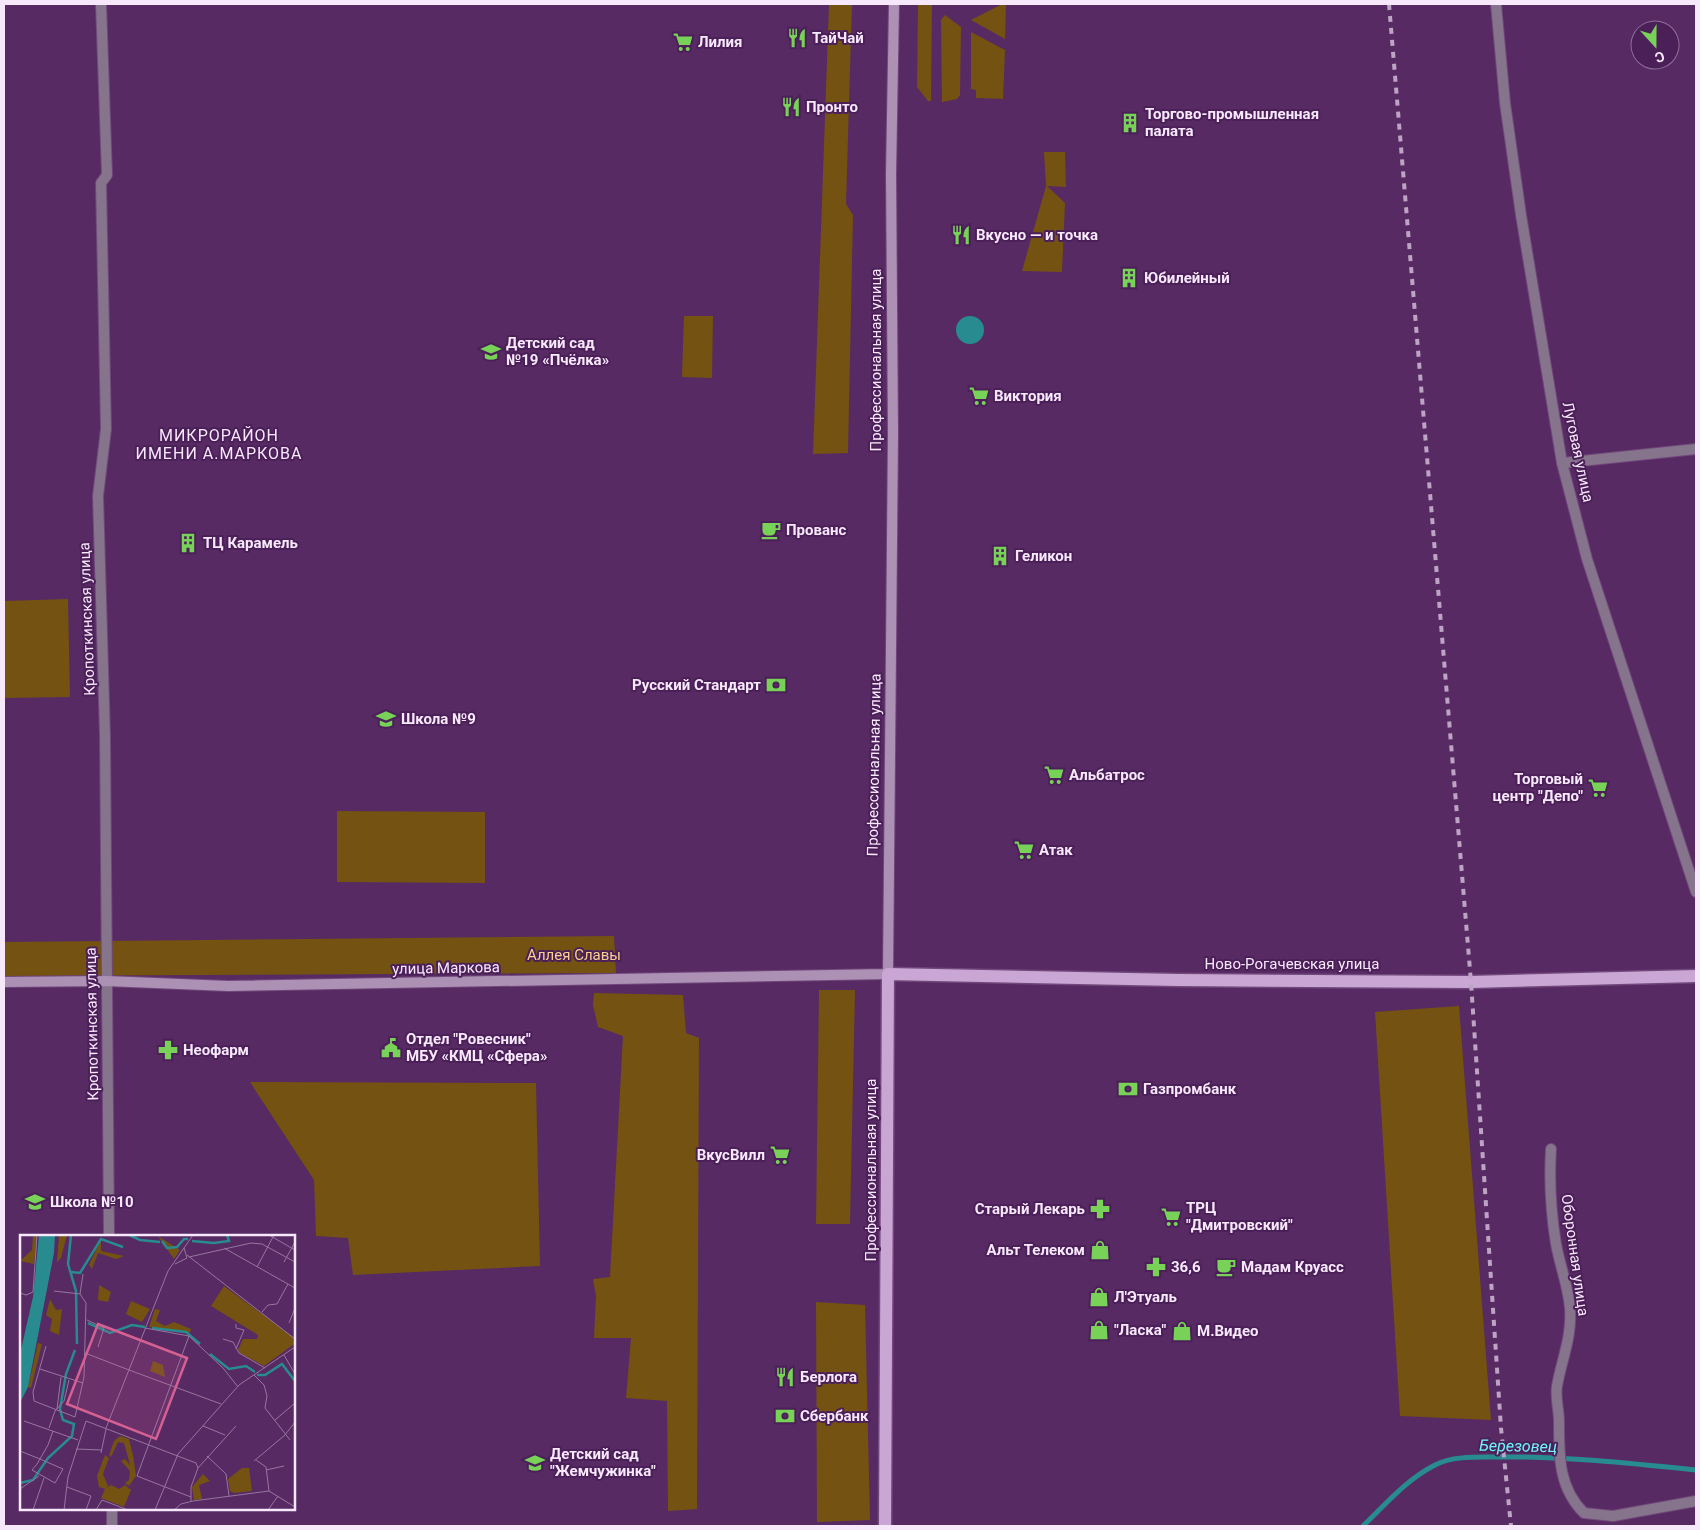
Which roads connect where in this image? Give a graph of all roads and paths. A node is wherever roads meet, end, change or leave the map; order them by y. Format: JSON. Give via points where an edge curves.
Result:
{"nodes":[{"id":1,"x":101,"y":4,"type":"edge"},
{"id":2,"x":894,"y":4,"type":"edge"},
{"id":3,"x":1496,"y":4,"type":"edge"},
{"id":4,"x":1696,"y":450,"type":"edge"},
{"id":5,"x":1562,"y":463,"type":"junction"},
{"id":6,"x":1696,"y":892,"type":"edge"},
{"id":7,"x":888,"y":974,"type":"junction"},
{"id":8,"x":1696,"y":976,"type":"edge"},
{"id":9,"x":106,"y":981,"type":"junction"},
{"id":10,"x":4,"y":982,"type":"edge"},
{"id":11,"x":1551,"y":1149,"type":"dead end"},
{"id":12,"x":109,"y":1235,"type":"edge"},
{"id":13,"x":1696,"y":1501,"type":"edge"},
{"id":14,"x":112,"y":1510,"type":"edge"},
{"id":15,"x":112,"y":1526,"type":"edge"},
{"id":16,"x":885,"y":1526,"type":"edge"}],
"edges":[{"from":1,"to":9,"type":"street","name":"Кропоткинская улица","via":[[107,175],[101,183],[106,429],[98,496],[105,736]]},
{"from":2,"to":7,"type":"main road","name":"Профессиональная улица"},
{"from":3,"to":5,"type":"street","name":"Луговая улица","via":[[1505,103],[1521,215]]},
{"from":4,"to":5,"type":"street"},
{"from":5,"to":6,"type":"street","name":"Луговая улица","via":[[1587,559]]},
{"from":7,"to":8,"type":"main road","name":"Ново-Рогачевская улица","via":[[1461,982]]},
{"from":7,"to":9,"type":"main road","name":"улица Маркова","via":[[228,986]]},
{"from":7,"to":16,"type":"main road","name":"Профессиональная улица"},
{"from":9,"to":10,"type":"main road","name":"улица Маркова"},
{"from":9,"to":12,"type":"street","name":"Кропоткинская улица"},
{"from":11,"to":13,"type":"street","name":"Оборонная улица","via":[[1549,1176],[1556,1246],[1570,1308],[1570,1340],[1557,1388],[1559,1458],[1572,1502],[1584,1513],[1613,1516]]},
{"from":14,"to":15,"type":"street"}]}
